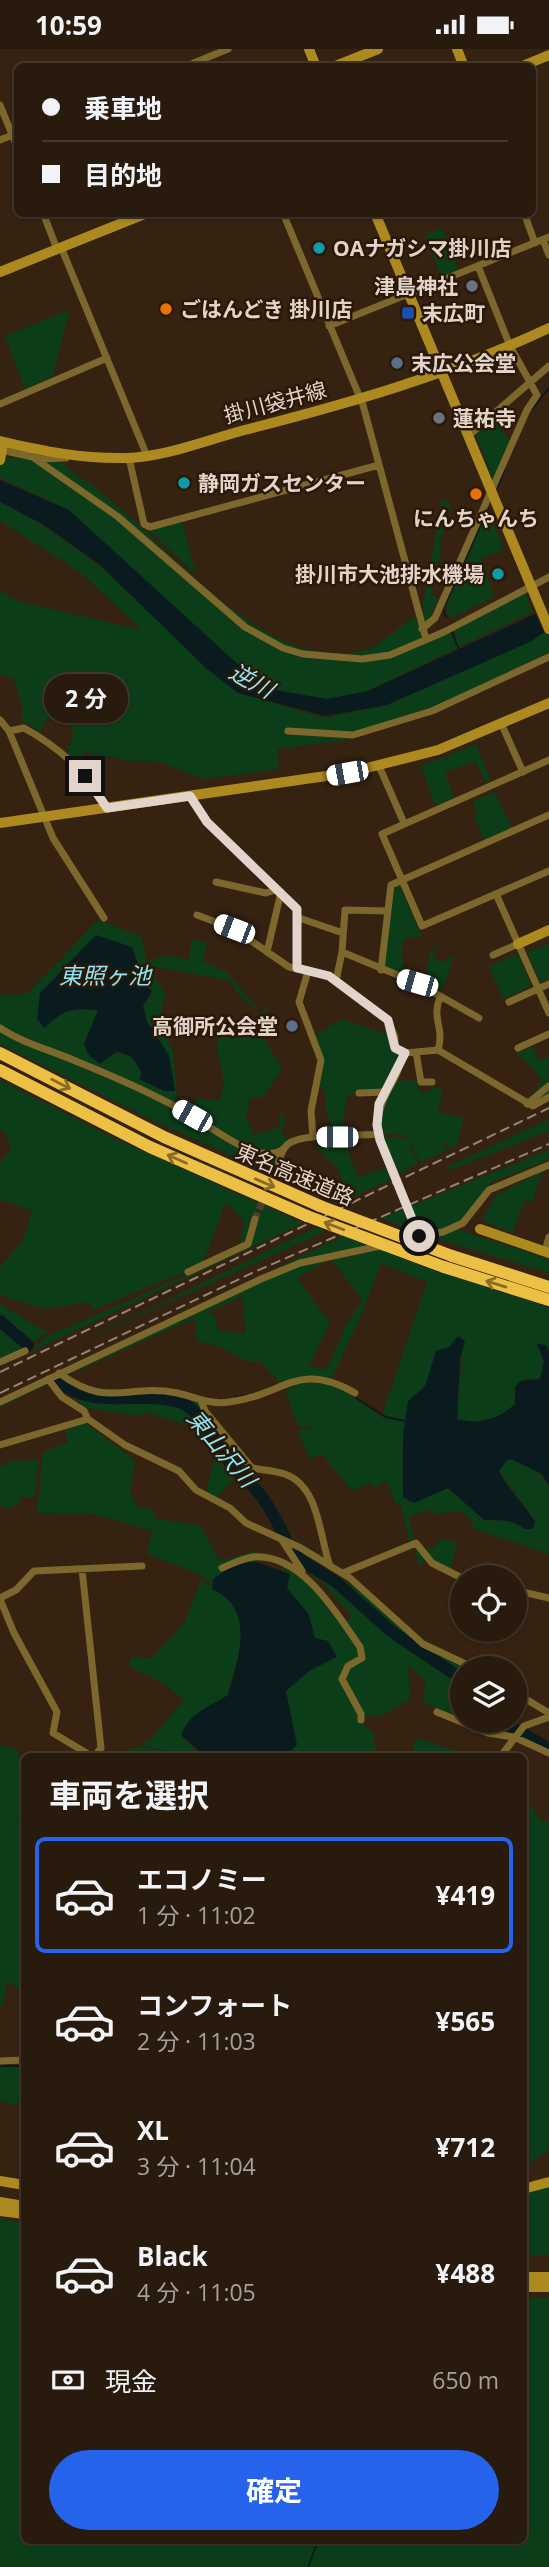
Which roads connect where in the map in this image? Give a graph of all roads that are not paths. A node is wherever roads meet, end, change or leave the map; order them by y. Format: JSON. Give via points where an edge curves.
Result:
{"nodes":[{"id":1,"x":228,"y":49,"type":"edge"},
{"id":2,"x":378,"y":49,"type":"edge"},
{"id":3,"x":549,"y":55,"type":"edge"},
{"id":4,"x":194,"y":63,"type":"edge"},
{"id":5,"x":343,"y":63,"type":"edge"},
{"id":6,"x":530,"y":63,"type":"edge"},
{"id":7,"x":0,"y":105,"type":"edge"},
{"id":8,"x":14,"y":132,"type":"edge"},
{"id":9,"x":45,"y":217,"type":"edge"},
{"id":10,"x":137,"y":217,"type":"edge"},
{"id":11,"x":285,"y":217,"type":"edge"},
{"id":12,"x":377,"y":217,"type":"edge"},
{"id":13,"x":527,"y":217,"type":"edge"},
{"id":14,"x":542,"y":240,"type":"edge"},
{"id":15,"x":59,"y":248,"type":"junction"},
{"id":16,"x":549,"y":255,"type":"edge"},
{"id":17,"x":478,"y":266,"type":"junction"},
{"id":18,"x":0,"y":272,"type":"edge"},
{"id":19,"x":409,"y":294,"type":"junction"},
{"id":20,"x":329,"y":326,"type":"junction"},
{"id":21,"x":549,"y":328,"type":"edge"},
{"id":22,"x":510,"y":346,"type":"junction"},
{"id":23,"x":107,"y":358,"type":"junction"},
{"id":24,"x":549,"y":366,"type":"edge"},
{"id":25,"x":442,"y":374,"type":"junction"},
{"id":26,"x":529,"y":382,"type":"junction"},
{"id":27,"x":360,"y":400,"type":"junction"},
{"id":28,"x":0,"y":404,"type":"edge"},
{"id":29,"x":468,"y":436,"type":"junction"},
{"id":30,"x":1,"y":452,"type":"edge"},
{"id":31,"x":31,"y":456,"type":"junction"},
{"id":32,"x":146,"y":456,"type":"junction"},
{"id":33,"x":77,"y":457,"type":"junction"},
{"id":34,"x":129,"y":458,"type":"junction"},
{"id":35,"x":379,"y":465,"type":"junction"},
{"id":36,"x":491,"y":491,"type":"junction"},
{"id":37,"x":549,"y":577,"type":"edge"},
{"id":38,"x":532,"y":587,"type":"junction"},
{"id":39,"x":422,"y":629,"type":"junction"},
{"id":40,"x":549,"y":629,"type":"edge"},
{"id":41,"x":426,"y":639,"type":"junction"},
{"id":42,"x":549,"y":657,"type":"edge"},
{"id":43,"x":549,"y":703,"type":"edge"},
{"id":44,"x":0,"y":720,"type":"edge"},
{"id":45,"x":501,"y":723,"type":"junction"},
{"id":46,"x":9,"y":731,"type":"junction"},
{"id":47,"x":288,"y":731,"type":"dead end"},
{"id":48,"x":549,"y":760,"type":"edge"},
{"id":49,"x":379,"y":766,"type":"junction"},
{"id":50,"x":523,"y":772,"type":"junction"},
{"id":51,"x":190,"y":796,"type":"junction"},
{"id":52,"x":107,"y":808,"type":"junction"},
{"id":53,"x":549,"y":815,"type":"edge"},
{"id":54,"x":44,"y":817,"type":"junction"},
{"id":55,"x":404,"y":823,"type":"junction"},
{"id":56,"x":0,"y":824,"type":"edge"},
{"id":57,"x":549,"y":871,"type":"edge"},
{"id":58,"x":402,"y":879,"type":"junction"},
{"id":59,"x":216,"y":883,"type":"dead end"},
{"id":60,"x":280,"y":891,"type":"junction"},
{"id":61,"x":496,"y":894,"type":"junction"},
{"id":62,"x":388,"y":911,"type":"junction"},
{"id":63,"x":197,"y":915,"type":"dead end"},
{"id":64,"x":104,"y":918,"type":"dead end"},
{"id":65,"x":299,"y":918,"type":"junction"},
{"id":66,"x":549,"y":930,"type":"edge"},
{"id":67,"x":343,"y":933,"type":"junction"},
{"id":68,"x":518,"y":944,"type":"junction"},
{"id":69,"x":267,"y":952,"type":"junction"},
{"id":70,"x":342,"y":952,"type":"junction"},
{"id":71,"x":493,"y":955,"type":"dead end"},
{"id":72,"x":297,"y":968,"type":"junction"},
{"id":73,"x":381,"y":970,"type":"junction"},
{"id":74,"x":308,"y":971,"type":"junction"},
{"id":75,"x":336,"y":981,"type":"junction"},
{"id":76,"x":549,"y":984,"type":"edge"},
{"id":77,"x":538,"y":989,"type":"junction"},
{"id":78,"x":440,"y":997,"type":"junction"},
{"id":79,"x":509,"y":1002,"type":"dead end"},
{"id":80,"x":549,"y":1013,"type":"edge"},
{"id":81,"x":479,"y":1018,"type":"dead end"},
{"id":82,"x":0,"y":1028,"type":"edge"},
{"id":83,"x":549,"y":1034,"type":"edge"},
{"id":84,"x":518,"y":1048,"type":"dead end"},
{"id":85,"x":439,"y":1050,"type":"junction"},
{"id":86,"x":416,"y":1052,"type":"junction"},
{"id":87,"x":0,"y":1053,"type":"edge"},
{"id":88,"x":405,"y":1053,"type":"junction"},
{"id":89,"x":0,"y":1070,"type":"edge"},
{"id":90,"x":432,"y":1081,"type":"dead end"},
{"id":91,"x":549,"y":1086,"type":"edge"},
{"id":92,"x":385,"y":1092,"type":"junction"},
{"id":93,"x":359,"y":1093,"type":"dead end"},
{"id":94,"x":549,"y":1097,"type":"edge"},
{"id":95,"x":527,"y":1104,"type":"junction"},
{"id":96,"x":378,"y":1134,"type":"junction"},
{"id":97,"x":313,"y":1137,"type":"junction"},
{"id":98,"x":283,"y":1149,"type":"junction"},
{"id":99,"x":278,"y":1165,"type":"tunnel mouth"},
{"id":100,"x":549,"y":1165,"type":"edge"},
{"id":101,"x":255,"y":1219,"type":"tunnel mouth"},
{"id":102,"x":480,"y":1229,"type":"dead end"},
{"id":103,"x":419,"y":1236,"type":"junction"},
{"id":104,"x":549,"y":1237,"type":"edge"},
{"id":105,"x":547,"y":1252,"type":"edge"},
{"id":106,"x":188,"y":1272,"type":"dead end"},
{"id":107,"x":549,"y":1287,"type":"edge"},
{"id":108,"x":549,"y":1300,"type":"edge"},
{"id":109,"x":25,"y":1351,"type":"dead end"},
{"id":110,"x":0,"y":1362,"type":"edge"},
{"id":111,"x":60,"y":1373,"type":"junction"},
{"id":112,"x":48,"y":1379,"type":"junction"},
{"id":113,"x":355,"y":1393,"type":"dead end"},
{"id":114,"x":201,"y":1400,"type":"junction"},
{"id":115,"x":0,"y":1402,"type":"edge"},
{"id":116,"x":88,"y":1419,"type":"junction"},
{"id":117,"x":0,"y":1445,"type":"edge"},
{"id":118,"x":282,"y":1540,"type":"junction"},
{"id":119,"x":142,"y":1566,"type":"dead end"},
{"id":120,"x":330,"y":1566,"type":"junction"},
{"id":121,"x":222,"y":1568,"type":"dead end"},
{"id":122,"x":82,"y":1569,"type":"junction"},
{"id":123,"x":302,"y":1571,"type":"junction"},
{"id":124,"x":450,"y":1572,"type":"edge"},
{"id":125,"x":343,"y":1573,"type":"junction"},
{"id":126,"x":527,"y":1593,"type":"edge"},
{"id":127,"x":549,"y":1598,"type":"edge"},
{"id":128,"x":0,"y":1599,"type":"edge"},
{"id":129,"x":450,"y":1657,"type":"edge"},
{"id":130,"x":527,"y":1701,"type":"edge"},
{"id":131,"x":436,"y":1712,"type":"dead end"},
{"id":132,"x":549,"y":1715,"type":"edge"},
{"id":133,"x":360,"y":1720,"type":"dead end"},
{"id":134,"x":515,"y":1736,"type":"junction"},
{"id":135,"x":86,"y":1753,"type":"edge"},
{"id":136,"x":97,"y":1753,"type":"edge"},
{"id":137,"x":503,"y":1753,"type":"edge"},
{"id":138,"x":549,"y":1753,"type":"edge"},
{"id":139,"x":21,"y":2060,"type":"edge"},
{"id":140,"x":0,"y":2061,"type":"edge"},
{"id":141,"x":0,"y":2181,"type":"edge"},
{"id":142,"x":549,"y":2182,"type":"edge"},
{"id":143,"x":21,"y":2184,"type":"edge"},
{"id":144,"x":527,"y":2188,"type":"edge"},
{"id":145,"x":0,"y":2202,"type":"edge"},
{"id":146,"x":21,"y":2206,"type":"edge"},
{"id":147,"x":0,"y":2211,"type":"edge"},
{"id":148,"x":21,"y":2214,"type":"edge"},
{"id":149,"x":527,"y":2277,"type":"edge"},
{"id":150,"x":549,"y":2277,"type":"edge"},
{"id":151,"x":527,"y":2287,"type":"edge"},
{"id":152,"x":549,"y":2287,"type":"edge"}],
"edges":[{"from":1,"to":4,"type":"street"},
{"from":2,"to":5,"type":"street"},
{"from":3,"to":6,"type":"street"},
{"from":7,"to":8,"type":"street"},
{"from":9,"to":15,"type":"street"},
{"from":10,"to":15,"type":"street"},
{"from":11,"to":20,"type":"street"},
{"from":12,"to":19,"type":"street"},
{"from":13,"to":14,"type":"street"},
{"from":14,"to":16,"type":"street"},
{"from":14,"to":17,"type":"street"},
{"from":15,"to":18,"type":"street"},
{"from":15,"to":23,"type":"street"},
{"from":17,"to":19,"type":"street"},
{"from":17,"to":22,"type":"street"},
{"from":19,"to":20,"type":"street"},
{"from":19,"to":25,"type":"street"},
{"from":20,"to":27,"type":"street"},
{"from":21,"to":22,"type":"street","name":"掛川袋井線"},
{"from":22,"to":25,"type":"street","name":"掛川袋井線"},
{"from":22,"to":26,"type":"street"},
{"from":23,"to":28,"type":"street"},
{"from":23,"to":32,"type":"street"},
{"from":24,"to":26,"type":"street"},
{"from":25,"to":27,"type":"street","name":"掛川袋井線"},
{"from":25,"to":29,"type":"street"},
{"from":26,"to":29,"type":"street"},
{"from":26,"to":36,"type":"street","via":[[537,395]]},
{"from":27,"to":32,"type":"street","name":"掛川袋井線"},
{"from":27,"to":35,"type":"street"},
{"from":29,"to":36,"type":"street"},
{"from":30,"to":31,"type":"street"},
{"from":30,"to":33,"type":"street","name":"掛川袋井線"},
{"from":31,"to":33,"type":"street"},
{"from":31,"to":41,"type":"street","via":[[117,516],[245,627],[283,648],[362,659],[390,655]]},
{"from":32,"to":34,"type":"street","name":"掛川袋井線"},
{"from":33,"to":34,"type":"street","name":"掛川袋井線"},
{"from":34,"to":35,"type":"street","via":[[144,524],[150,527]]},
{"from":35,"to":39,"type":"street"},
{"from":36,"to":38,"type":"street"},
{"from":36,"to":39,"type":"street","via":[[435,618]]},
{"from":37,"to":38,"type":"street"},
{"from":38,"to":40,"type":"street"},
{"from":38,"to":41,"type":"street"},
{"from":39,"to":41,"type":"street"},
{"from":42,"to":47,"type":"street","via":[[432,711],[353,735]]},
{"from":43,"to":45,"type":"street"},
{"from":44,"to":46,"type":"street"},
{"from":45,"to":49,"type":"street","via":[[438,750]]},
{"from":45,"to":50,"type":"street"},
{"from":46,"to":52,"type":"street","via":[[24,728],[70,761],[95,787]]},
{"from":46,"to":54,"type":"street"},
{"from":48,"to":50,"type":"street"},
{"from":49,"to":51,"type":"street"},
{"from":49,"to":55,"type":"street"},
{"from":50,"to":55,"type":"street"},
{"from":51,"to":52,"type":"street"},
{"from":51,"to":60,"type":"street","via":[[207,822]]},
{"from":52,"to":54,"type":"street"},
{"from":53,"to":58,"type":"street"},
{"from":54,"to":56,"type":"street"},
{"from":54,"to":64,"type":"street","via":[[68,866]]},
{"from":55,"to":58,"type":"street","via":[[382,834]]},
{"from":57,"to":61,"type":"street"},
{"from":58,"to":61,"type":"street","via":[[422,926]]},
{"from":58,"to":62,"type":"street","via":[[391,885]]},
{"from":59,"to":60,"type":"street","via":[[266,893]]},
{"from":60,"to":65,"type":"street","via":[[297,909]]},
{"from":60,"to":69,"type":"street"},
{"from":61,"to":68,"type":"street"},
{"from":62,"to":67,"type":"street","via":[[345,910]]},
{"from":62,"to":73,"type":"street"},
{"from":63,"to":69,"type":"street","via":[[234,929]]},
{"from":65,"to":67,"type":"street"},
{"from":65,"to":72,"type":"street"},
{"from":66,"to":68,"type":"street"},
{"from":67,"to":70,"type":"street"},
{"from":68,"to":71,"type":"street"},
{"from":68,"to":77,"type":"street"},
{"from":69,"to":72,"type":"street"},
{"from":70,"to":73,"type":"street"},
{"from":70,"to":75,"type":"street"},
{"from":72,"to":74,"type":"street"},
{"from":73,"to":78,"type":"street"},
{"from":74,"to":75,"type":"street"},
{"from":74,"to":97,"type":"street","via":[[299,1002],[321,1060],[312,1101]]},
{"from":75,"to":88,"type":"street","via":[[388,1020],[395,1048]]},
{"from":76,"to":77,"type":"street"},
{"from":77,"to":79,"type":"street"},
{"from":77,"to":80,"type":"street"},
{"from":78,"to":81,"type":"street"},
{"from":78,"to":85,"type":"street","via":[[435,1014],[442,1038]]},
{"from":82,"to":98,"type":"street","via":[[161,1099],[262,1155],[275,1155]]},
{"from":83,"to":84,"type":"street"},
{"from":85,"to":86,"type":"street"},
{"from":85,"to":95,"type":"street"},
{"from":86,"to":88,"type":"street"},
{"from":86,"to":90,"type":"street","via":[[421,1082]]},
{"from":87,"to":107,"type":"highway","name":"東名高速道路","one_way":true,"bridge":true,"via":[[164,1137],[320,1206]]},
{"from":88,"to":92,"type":"street"},
{"from":108,"to":89,"type":"highway","name":"東名高速道路","one_way":true,"bridge":true,"via":[[307,1216],[150,1147]]},
{"from":91,"to":95,"type":"street"},
{"from":92,"to":93,"type":"street"},
{"from":92,"to":96,"type":"street","via":[[379,1104]]},
{"from":94,"to":95,"type":"street","via":[[533,1106]]},
{"from":96,"to":97,"type":"street"},
{"from":96,"to":103,"type":"street","bridge":true},
{"from":97,"to":98,"type":"street","via":[[290,1142]]},
{"from":98,"to":99,"type":"street"},
{"from":100,"to":103,"type":"street","via":[[489,1191],[463,1223]]},
{"from":101,"to":106,"type":"street","via":[[248,1244]]},
{"from":102,"to":105,"type":"street"},
{"from":103,"to":111,"type":"street","via":[[300,1263]]},
{"from":104,"to":105,"type":"street"},
{"from":109,"to":110,"type":"street"},
{"from":111,"to":112,"type":"street"},
{"from":111,"to":114,"type":"street","via":[[95,1393],[176,1392]]},
{"from":112,"to":115,"type":"street"},
{"from":112,"to":116,"type":"street"},
{"from":113,"to":114,"type":"street","via":[[335,1381],[307,1377],[249,1399]]},
{"from":114,"to":120,"type":"street","via":[[252,1468],[285,1474],[302,1484],[312,1500]]},
{"from":116,"to":117,"type":"street"},
{"from":116,"to":118,"type":"street","via":[[125,1445],[179,1471],[196,1490],[229,1507],[246,1523]]},
{"from":118,"to":120,"type":"street"},
{"from":118,"to":123,"type":"street"},
{"from":119,"to":122,"type":"street"},
{"from":120,"to":125,"type":"street"},
{"from":121,"to":123,"type":"street","via":[[252,1557],[273,1559]]},
{"from":122,"to":128,"type":"street","via":[[34,1571]]},
{"from":122,"to":136,"type":"street","via":[[101,1748]]},
{"from":123,"to":133,"type":"street","via":[[360,1647],[362,1658],[348,1666],[342,1679]]},
{"from":124,"to":125,"type":"street","via":[[432,1563],[416,1543]]},
{"from":125,"to":129,"type":"street","via":[[423,1644]]},
{"from":126,"to":127,"type":"street"},
{"from":128,"to":135,"type":"street","via":[[57,1712],[53,1733]]},
{"from":130,"to":132,"type":"street"},
{"from":131,"to":134,"type":"street","via":[[488,1733]]},
{"from":132,"to":134,"type":"street"},
{"from":134,"to":137,"type":"street"},
{"from":134,"to":138,"type":"street"},
{"from":139,"to":140,"type":"street"},
{"from":141,"to":143,"type":"street"},
{"from":142,"to":144,"type":"street"},
{"from":145,"to":146,"type":"street"},
{"from":147,"to":148,"type":"street"},
{"from":149,"to":150,"type":"street"},
{"from":151,"to":152,"type":"street"}]}
